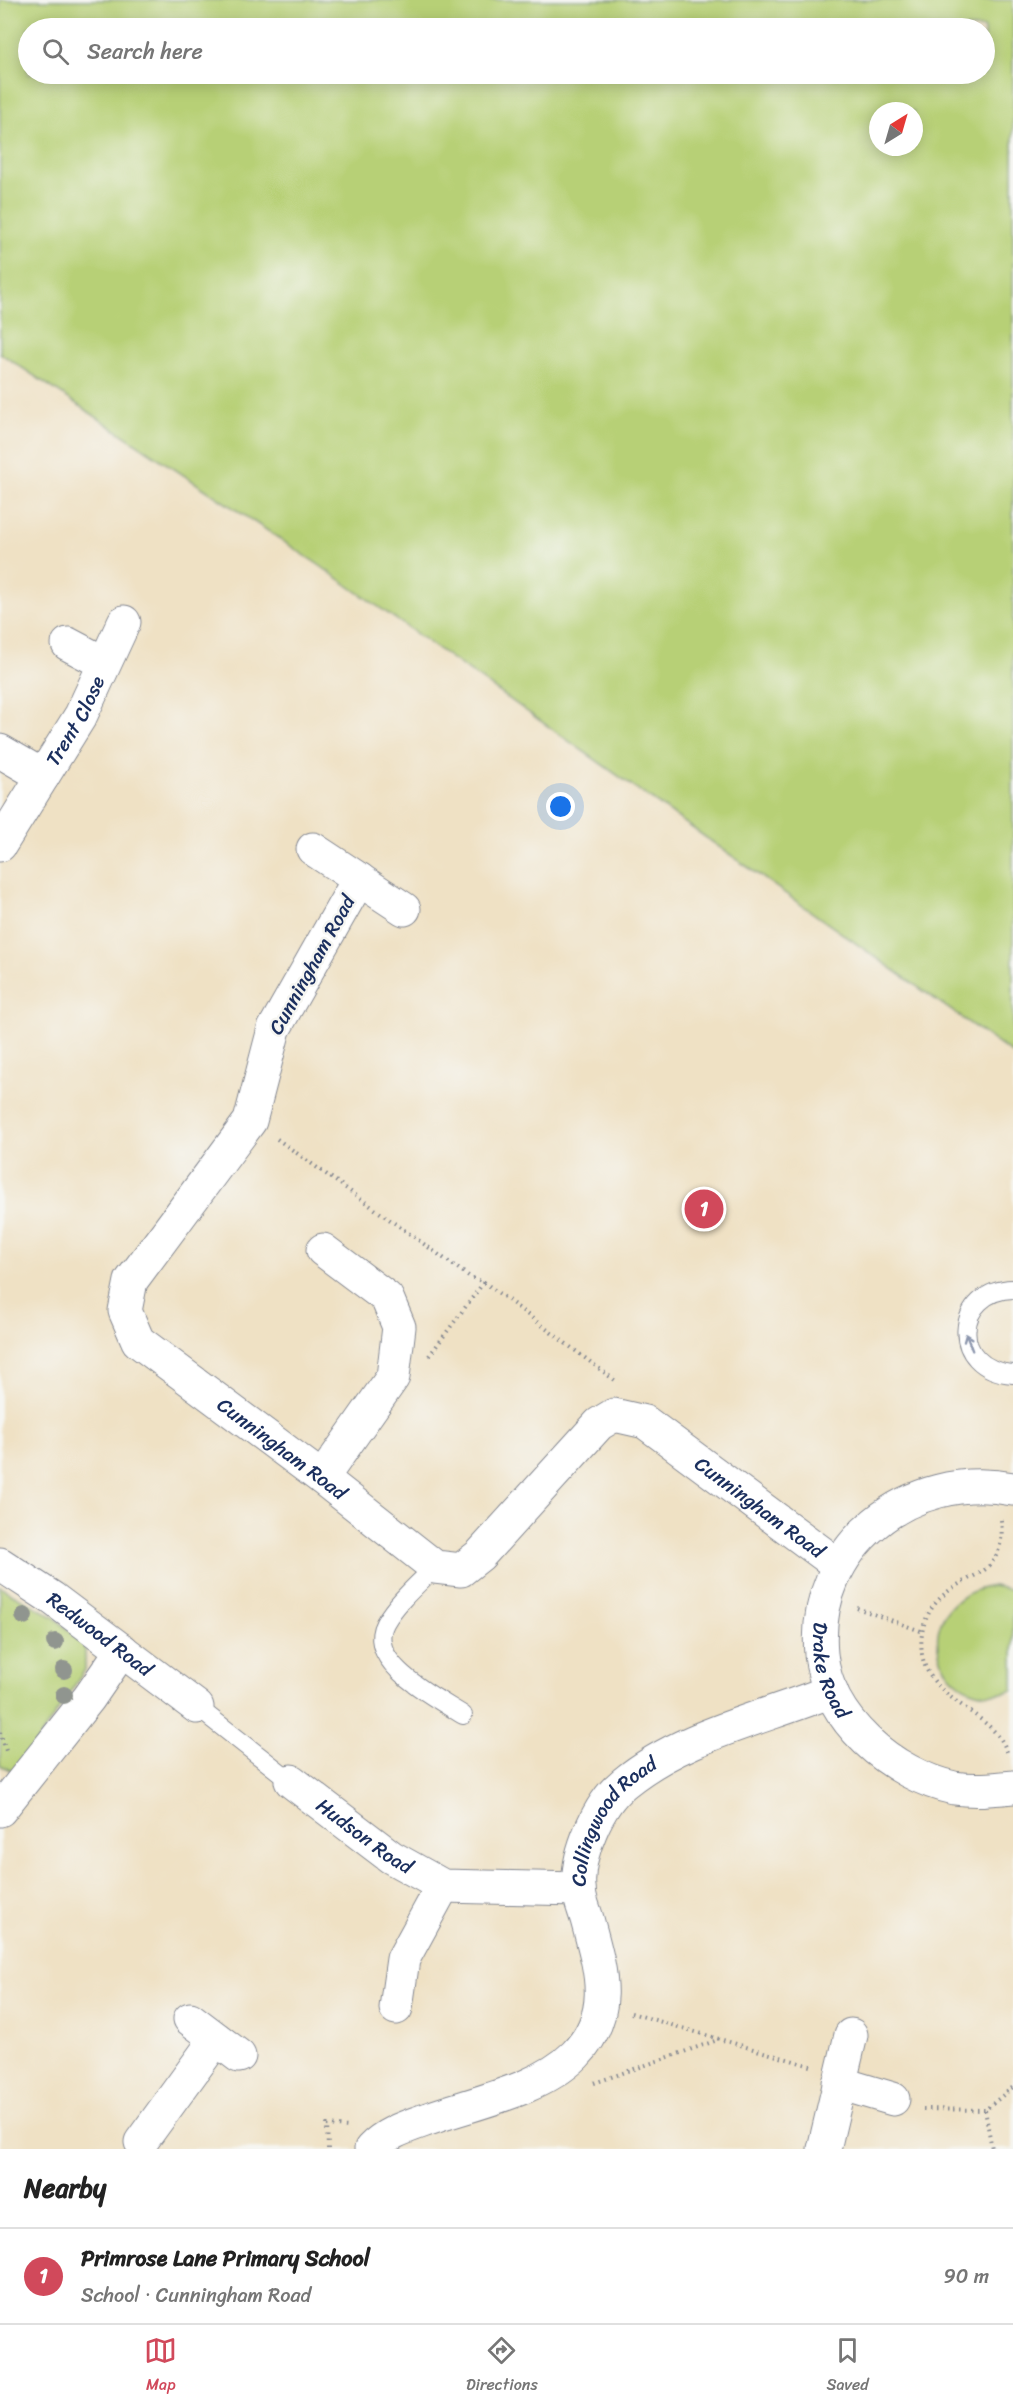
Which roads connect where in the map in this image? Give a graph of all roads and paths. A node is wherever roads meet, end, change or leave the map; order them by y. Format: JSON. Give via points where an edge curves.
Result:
{"nodes":[{"id":1,"x":124,"y":622,"type":"dead end"},
{"id":2,"x":68,"y":644,"type":"dead end"},
{"id":3,"x":104,"y":663,"type":"junction"},
{"id":4,"x":0,"y":752,"type":"edge"},
{"id":5,"x":43,"y":776,"type":"junction"},
{"id":6,"x":0,"y":845,"type":"edge"},
{"id":7,"x":313,"y":849,"type":"dead end"},
{"id":8,"x":359,"y":879,"type":"junction"},
{"id":9,"x":405,"y":909,"type":"dead end"},
{"id":10,"x":250,"y":1121,"type":"junction"},
{"id":11,"x":322,"y":1250,"type":"dead end"},
{"id":12,"x":484,"y":1282,"type":"junction"},
{"id":13,"x":1013,"y":1289,"type":"edge"},
{"id":14,"x":1013,"y":1374,"type":"edge"},
{"id":15,"x":393,"y":1377,"type":"junction"},
{"id":16,"x":645,"y":1422,"type":"junction"},
{"id":17,"x":322,"y":1478,"type":"junction"},
{"id":18,"x":1006,"y":1488,"type":"edge"},
{"id":19,"x":0,"y":1564,"type":"edge"},
{"id":20,"x":838,"y":1564,"type":"junction"},
{"id":21,"x":435,"y":1567,"type":"junction"},
{"id":22,"x":824,"y":1602,"type":"junction"},
{"id":23,"x":921,"y":1631,"type":"junction"},
{"id":24,"x":122,"y":1650,"type":"junction"},
{"id":25,"x":831,"y":1691,"type":"junction"},
{"id":26,"x":197,"y":1707,"type":"joint"},
{"id":27,"x":463,"y":1715,"type":"dead end"},
{"id":28,"x":1011,"y":1773,"type":"edge"},
{"id":29,"x":291,"y":1781,"type":"joint"},
{"id":30,"x":0,"y":1810,"type":"edge"},
{"id":31,"x":442,"y":1886,"type":"junction"},
{"id":32,"x":579,"y":1889,"type":"junction"},
{"id":33,"x":602,"y":2004,"type":"junction"},
{"id":34,"x":396,"y":2008,"type":"dead end"},
{"id":35,"x":190,"y":2019,"type":"dead end"},
{"id":36,"x":851,"y":2035,"type":"dead end"},
{"id":37,"x":718,"y":2040,"type":"junction"},
{"id":38,"x":546,"y":2078,"type":"junction"},
{"id":39,"x":839,"y":2083,"type":"junction"},
{"id":40,"x":1013,"y":2087,"type":"edge"},
{"id":41,"x":893,"y":2098,"type":"joint"},
{"id":42,"x":985,"y":2110,"type":"junction"},
{"id":43,"x":143,"y":2147,"type":"edge"},
{"id":44,"x":371,"y":2149,"type":"edge"},
{"id":45,"x":824,"y":2149,"type":"edge"},
{"id":46,"x":992,"y":2149,"type":"edge"}],
"edges":[{"from":1,"to":3,"type":"street","name":"Trent Close"},
{"from":2,"to":3,"type":"street","name":"Trent Close"},
{"from":3,"to":5,"type":"street","name":"Trent Close","via":[[81,715]]},
{"from":4,"to":5,"type":"street","name":"Trent Close"},
{"from":5,"to":6,"type":"street","name":"Trent Close"},
{"from":7,"to":8,"type":"street"},
{"from":8,"to":9,"type":"street"},
{"from":8,"to":10,"type":"street","name":"Cunningham Road","via":[[274,1029]]},
{"from":10,"to":12,"type":"path","via":[[470,1277]]},
{"from":10,"to":17,"type":"street","name":"Cunningham Road","via":[[131,1281],[125,1311],[138,1341]]},
{"from":11,"to":15,"type":"street","via":[[387,1298],[399,1327]]},
{"from":12,"to":15,"type":"path","via":[[410,1382]]},
{"from":12,"to":16,"type":"path","via":[[620,1385]]},
{"from":14,"to":13,"type":"lane","one_way":true,"via":[[1003,1373],[979,1359],[966,1341],[965,1332],[971,1315],[985,1298]]},
{"from":15,"to":17,"type":"street"},
{"from":16,"to":20,"type":"street","name":"Cunningham Road"},
{"from":16,"to":21,"type":"street","name":"Cunningham Road","via":[[614,1415],[599,1424],[480,1555],[461,1570]]},
{"from":17,"to":21,"type":"street","name":"Cunningham Road"},
{"from":18,"to":20,"type":"street","name":"Drake Road","via":[[963,1485],[895,1507],[864,1532]]},
{"from":18,"to":23,"type":"path","via":[[1003,1540],[988,1567],[957,1585],[930,1610]]},
{"from":19,"to":24,"type":"street","name":"Redwood Road"},
{"from":20,"to":22,"type":"street","name":"Drake Road"},
{"from":21,"to":27,"type":"lane","via":[[384,1625],[383,1646],[390,1663],[402,1675]]},
{"from":22,"to":23,"type":"path","via":[[885,1617]]},
{"from":22,"to":25,"type":"street","name":"Drake Road","via":[[820,1655]]},
{"from":23,"to":28,"type":"path","via":[[923,1657],[935,1681],[960,1707],[993,1729],[1007,1750]]},
{"from":24,"to":26,"type":"street","name":"Redwood Road"},
{"from":24,"to":30,"type":"street"},
{"from":25,"to":28,"type":"street","name":"Drake Road","via":[[862,1736],[883,1756],[905,1769],[953,1787],[979,1790]]},
{"from":25,"to":32,"type":"street","name":"Collingwood Road","via":[[706,1737],[658,1760],[622,1784],[597,1817],[581,1857]]},
{"from":26,"to":29,"type":"lane"},
{"from":29,"to":31,"type":"street","name":"Hudson Road","via":[[391,1857]]},
{"from":31,"to":32,"type":"street","name":"Hudson Road"},
{"from":31,"to":34,"type":"street","via":[[403,1959]]},
{"from":32,"to":33,"type":"street","name":"Collingwood Road","via":[[602,1975]]},
{"from":33,"to":37,"type":"path"},
{"from":33,"to":38,"type":"street","name":"Collingwood Road","via":[[589,2036],[575,2055]]},
{"from":35,"to":43,"type":"street","via":[[228,2047]]},
{"from":36,"to":39,"type":"street"},
{"from":37,"to":38,"type":"path","via":[[578,2088]]},
{"from":37,"to":39,"type":"path","via":[[819,2068]]},
{"from":38,"to":44,"type":"street","name":"Collingwood Road","via":[[397,2130]]},
{"from":39,"to":41,"type":"street"},
{"from":39,"to":45,"type":"street"},
{"from":40,"to":42,"type":"path"},
{"from":41,"to":42,"type":"path","via":[[907,2109]]},
{"from":42,"to":46,"type":"path"}]}
